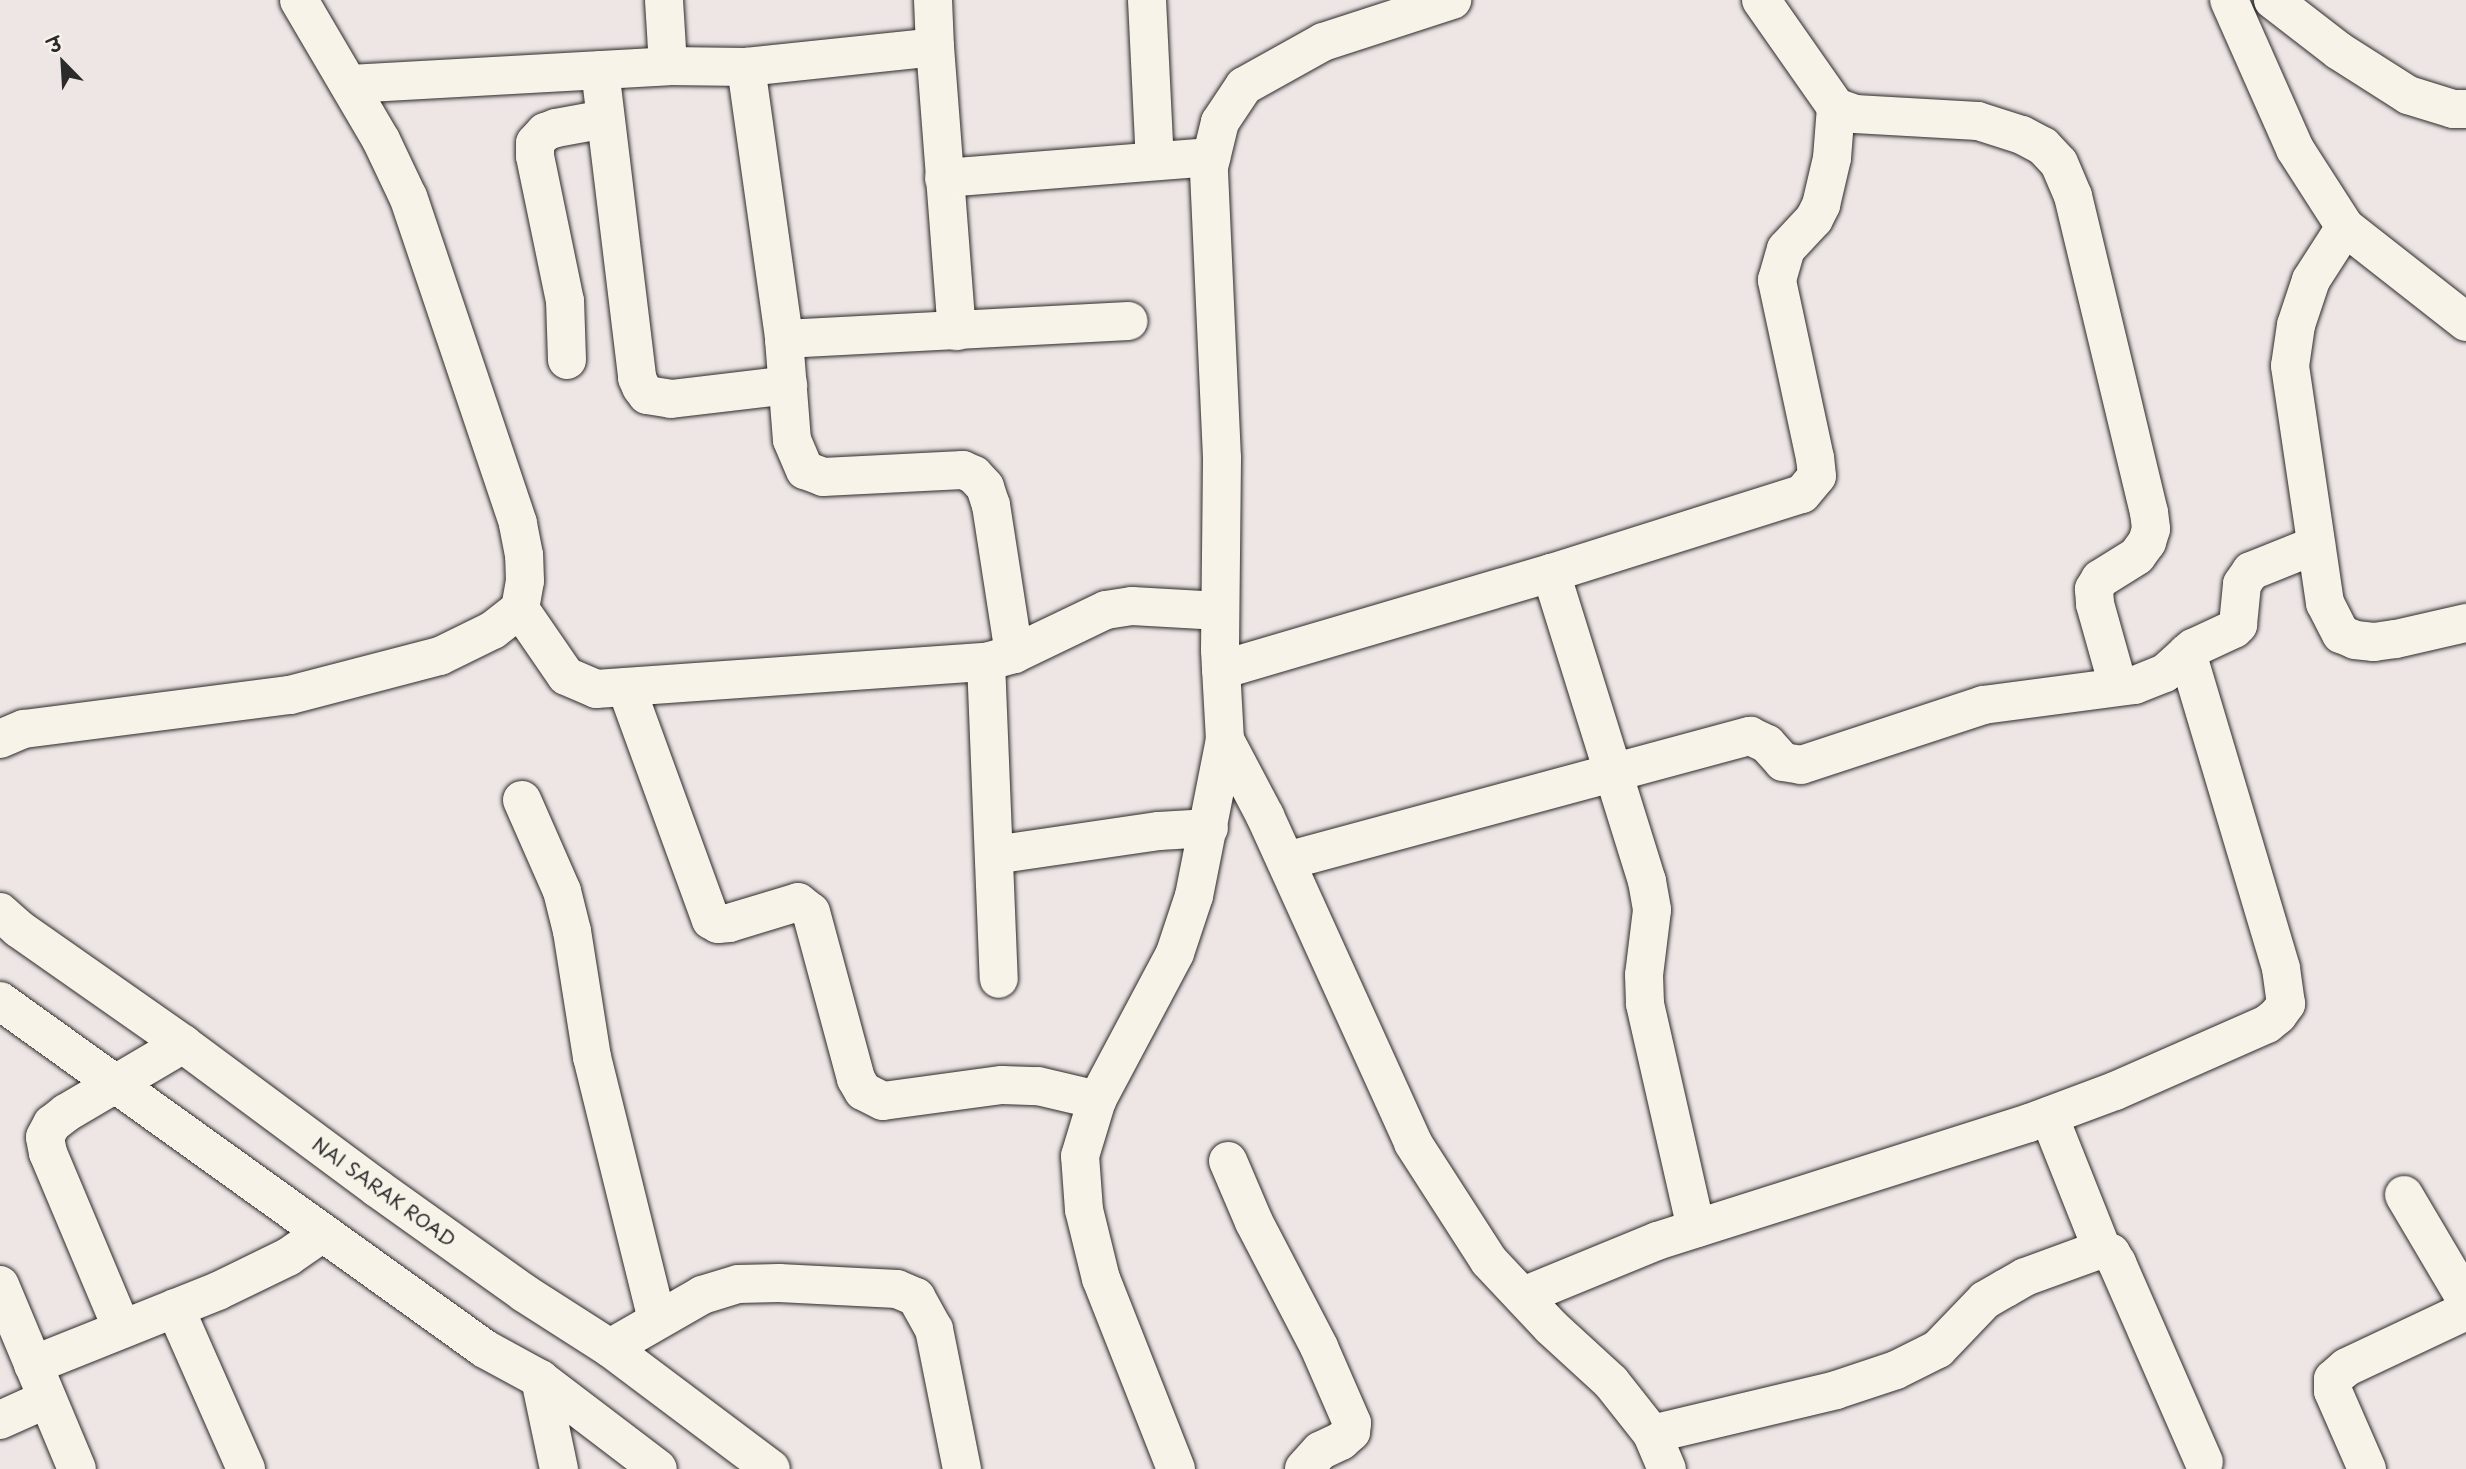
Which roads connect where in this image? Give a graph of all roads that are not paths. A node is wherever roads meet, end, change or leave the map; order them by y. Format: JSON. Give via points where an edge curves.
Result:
{"nodes":[{"id":1,"x":299,"y":0,"type":"edge"},
{"id":2,"x":664,"y":0,"type":"edge"},
{"id":3,"x":933,"y":0,"type":"edge"},
{"id":4,"x":1147,"y":0,"type":"edge"},
{"id":5,"x":1452,"y":0,"type":"edge"},
{"id":6,"x":1761,"y":0,"type":"edge"},
{"id":7,"x":2229,"y":0,"type":"edge"},
{"id":8,"x":2273,"y":0,"type":"edge"},
{"id":9,"x":934,"y":47,"type":"junction"},
{"id":10,"x":668,"y":66,"type":"junction"},
{"id":11,"x":746,"y":67,"type":"junction"},
{"id":12,"x":600,"y":70,"type":"junction"},
{"id":13,"x":350,"y":84,"type":"junction"},
{"id":14,"x":1836,"y":107,"type":"junction"},
{"id":15,"x":2466,"y":109,"type":"edge"},
{"id":16,"x":605,"y":119,"type":"junction"},
{"id":17,"x":1212,"y":157,"type":"junction"},
{"id":18,"x":1155,"y":162,"type":"junction"},
{"id":19,"x":944,"y":178,"type":"junction"},
{"id":20,"x":2345,"y":227,"type":"junction"},
{"id":21,"x":1129,"y":321,"type":"dead end"},
{"id":22,"x":2466,"y":322,"type":"edge"},
{"id":23,"x":957,"y":331,"type":"junction"},
{"id":24,"x":784,"y":339,"type":"junction"},
{"id":25,"x":567,"y":360,"type":"dead end"},
{"id":26,"x":788,"y":385,"type":"junction"},
{"id":27,"x":2316,"y":545,"type":"junction"},
{"id":28,"x":1551,"y":573,"type":"junction"},
{"id":29,"x":520,"y":609,"type":"junction"},
{"id":30,"x":1220,"y":611,"type":"junction"},
{"id":31,"x":2466,"y":623,"type":"edge"},
{"id":32,"x":2187,"y":653,"type":"junction"},
{"id":33,"x":1000,"y":658,"type":"junction"},
{"id":34,"x":1221,"y":670,"type":"junction"},
{"id":35,"x":2118,"y":686,"type":"junction"},
{"id":36,"x":626,"y":687,"type":"junction"},
{"id":37,"x":0,"y":739,"type":"edge"},
{"id":38,"x":1225,"y":740,"type":"junction"},
{"id":39,"x":1616,"y":773,"type":"junction"},
{"id":40,"x":522,"y":800,"type":"dead end"},
{"id":41,"x":1209,"y":828,"type":"junction"},
{"id":42,"x":994,"y":855,"type":"junction"},
{"id":43,"x":1286,"y":861,"type":"junction"},
{"id":44,"x":0,"y":912,"type":"edge"},
{"id":45,"x":999,"y":979,"type":"dead end"},
{"id":46,"x":0,"y":1001,"type":"edge"},
{"id":47,"x":183,"y":1044,"type":"junction"},
{"id":48,"x":115,"y":1085,"type":"junction"},
{"id":49,"x":1097,"y":1100,"type":"junction"},
{"id":50,"x":2049,"y":1116,"type":"junction"},
{"id":51,"x":1228,"y":1161,"type":"dead end"},
{"id":52,"x":2404,"y":1195,"type":"dead end"},
{"id":53,"x":1696,"y":1228,"type":"junction"},
{"id":54,"x":321,"y":1234,"type":"junction"},
{"id":55,"x":2102,"y":1249,"type":"junction"},
{"id":56,"x":0,"y":1285,"type":"edge"},
{"id":57,"x":1522,"y":1296,"type":"junction"},
{"id":58,"x":2466,"y":1300,"type":"edge"},
{"id":59,"x":175,"y":1308,"type":"junction"},
{"id":60,"x":2466,"y":1311,"type":"edge"},
{"id":61,"x":657,"y":1319,"type":"junction"},
{"id":62,"x":122,"y":1329,"type":"junction"},
{"id":63,"x":610,"y":1348,"type":"junction"},
{"id":64,"x":540,"y":1379,"type":"junction"},
{"id":65,"x":40,"y":1382,"type":"junction"},
{"id":66,"x":0,"y":1420,"type":"edge"},
{"id":67,"x":1652,"y":1434,"type":"junction"},
{"id":68,"x":2204,"y":1462,"type":"dead end"},
{"id":69,"x":77,"y":1469,"type":"edge"},
{"id":70,"x":246,"y":1469,"type":"edge"},
{"id":71,"x":559,"y":1469,"type":"edge"},
{"id":72,"x":658,"y":1469,"type":"edge"},
{"id":73,"x":771,"y":1469,"type":"edge"},
{"id":74,"x":962,"y":1469,"type":"edge"},
{"id":75,"x":1176,"y":1469,"type":"edge"},
{"id":76,"x":1304,"y":1469,"type":"edge"},
{"id":77,"x":1667,"y":1469,"type":"edge"},
{"id":78,"x":2367,"y":1469,"type":"edge"}],
"edges":[{"from":1,"to":13,"type":"street"},
{"from":2,"to":10,"type":"street"},
{"from":3,"to":9,"type":"street"},
{"from":4,"to":18,"type":"street"},
{"from":5,"to":17,"type":"street","via":[[1323,42],[1244,86],[1220,122]]},
{"from":6,"to":14,"type":"street"},
{"from":7,"to":20,"type":"street","via":[[2295,149]]},
{"from":8,"to":15,"type":"street","via":[[2339,51],[2408,94]]},
{"from":9,"to":11,"type":"street"},
{"from":9,"to":19,"type":"street"},
{"from":10,"to":11,"type":"street"},
{"from":10,"to":12,"type":"street"},
{"from":11,"to":24,"type":"street"},
{"from":12,"to":13,"type":"street"},
{"from":12,"to":16,"type":"street"},
{"from":13,"to":29,"type":"street","via":[[408,197],[513,510],[524,555]]},
{"from":14,"to":28,"type":"street","via":[[1832,158],[1821,205],[1786,249],[1777,280],[1817,476],[1802,494],[1782,502]]},
{"from":14,"to":35,"type":"street","via":[[1855,114],[1978,121],[2022,135],[2043,146],[2059,163],[2073,196],[2150,512],[2151,529],[2137,556],[2100,579],[2094,589]]},
{"from":16,"to":25,"type":"street","via":[[556,128],[535,143],[565,301]]},
{"from":16,"to":26,"type":"street","via":[[636,378],[641,387],[647,395],[671,399]]},
{"from":17,"to":18,"type":"street"},
{"from":17,"to":30,"type":"street","via":[[1212,270],[1222,458]]},
{"from":18,"to":19,"type":"street"},
{"from":19,"to":23,"type":"street"},
{"from":20,"to":22,"type":"street"},
{"from":20,"to":27,"type":"street","via":[[2311,280],[2296,325],[2290,366]]},
{"from":21,"to":23,"type":"street"},
{"from":23,"to":24,"type":"street"},
{"from":24,"to":26,"type":"street"},
{"from":26,"to":33,"type":"street","via":[[792,440],[806,470],[823,477],[963,470],[985,487],[991,505]]},
{"from":27,"to":31,"type":"street","via":[[2325,603],[2341,634],[2374,642]]},
{"from":27,"to":32,"type":"street","via":[[2251,570],[2242,584],[2238,625]]},
{"from":28,"to":34,"type":"street"},
{"from":28,"to":39,"type":"street"},
{"from":29,"to":36,"type":"street","via":[[566,676],[596,689]]},
{"from":29,"to":37,"type":"street","via":[[493,630],[440,656],[290,695],[24,729]]},
{"from":30,"to":33,"type":"street","via":[[1132,606],[1106,610]]},
{"from":30,"to":34,"type":"street"},
{"from":32,"to":35,"type":"street","via":[[2152,680]]},
{"from":32,"to":50,"type":"street","via":[[2281,968],[2286,1004],[2267,1024]]},
{"from":33,"to":36,"type":"street"},
{"from":33,"to":42,"type":"street"},
{"from":34,"to":38,"type":"street"},
{"from":35,"to":39,"type":"street","via":[[1983,705],[1801,765],[1783,762],[1767,744],[1750,736]]},
{"from":36,"to":49,"type":"street","via":[[711,920],[718,925],[729,923],[798,902],[811,912],[863,1091],[883,1101],[1038,1086]]},
{"from":38,"to":41,"type":"street"},
{"from":38,"to":43,"type":"street"},
{"from":39,"to":43,"type":"street"},
{"from":39,"to":53,"type":"street","via":[[1647,881],[1652,910],[1645,1004]]},
{"from":40,"to":61,"type":"street","via":[[562,891],[592,1058]]},
{"from":41,"to":42,"type":"street"},
{"from":41,"to":49,"type":"street","via":[[1175,953]]},
{"from":42,"to":45,"type":"street"},
{"from":43,"to":57,"type":"street","via":[[1413,1143],[1489,1261]]},
{"from":44,"to":47,"type":"street","name":"NAI SARAK ROAD"},
{"from":46,"to":48,"type":"street"},
{"from":47,"to":48,"type":"street"},
{"from":47,"to":63,"type":"street","name":"NAI SARAK ROAD","via":[[524,1293]]},
{"from":48,"to":54,"type":"street"},
{"from":48,"to":62,"type":"street","via":[[52,1124],[45,1137]]},
{"from":49,"to":75,"type":"street","via":[[1080,1156],[1084,1210],[1101,1279]]},
{"from":50,"to":53,"type":"street"},
{"from":50,"to":55,"type":"street"},
{"from":51,"to":76,"type":"street","via":[[1352,1423],[1351,1432],[1320,1451]]},
{"from":52,"to":58,"type":"street"},
{"from":53,"to":57,"type":"street"},
{"from":54,"to":59,"type":"street","via":[[288,1256]]},
{"from":54,"to":64,"type":"street","via":[[485,1349]]},
{"from":55,"to":67,"type":"street","via":[[2006,1287],[1985,1300],[1938,1349],[1896,1370],[1836,1390]]},
{"from":55,"to":68,"type":"street","via":[[2117,1263]]},
{"from":56,"to":65,"type":"street"},
{"from":57,"to":67,"type":"street","via":[[1611,1382]]},
{"from":59,"to":62,"type":"street"},
{"from":59,"to":70,"type":"street"},
{"from":60,"to":78,"type":"street","via":[[2347,1367],[2333,1379],[2333,1391]]},
{"from":61,"to":63,"type":"street"},
{"from":61,"to":74,"type":"street","via":[[702,1295],[738,1284],[897,1289],[916,1297],[934,1329]]},
{"from":62,"to":65,"type":"street"},
{"from":63,"to":73,"type":"street","name":"NAI SARAK ROAD"},
{"from":64,"to":71,"type":"street"},
{"from":64,"to":72,"type":"street"},
{"from":65,"to":66,"type":"street"},
{"from":65,"to":69,"type":"street"},
{"from":67,"to":77,"type":"street"}]}
